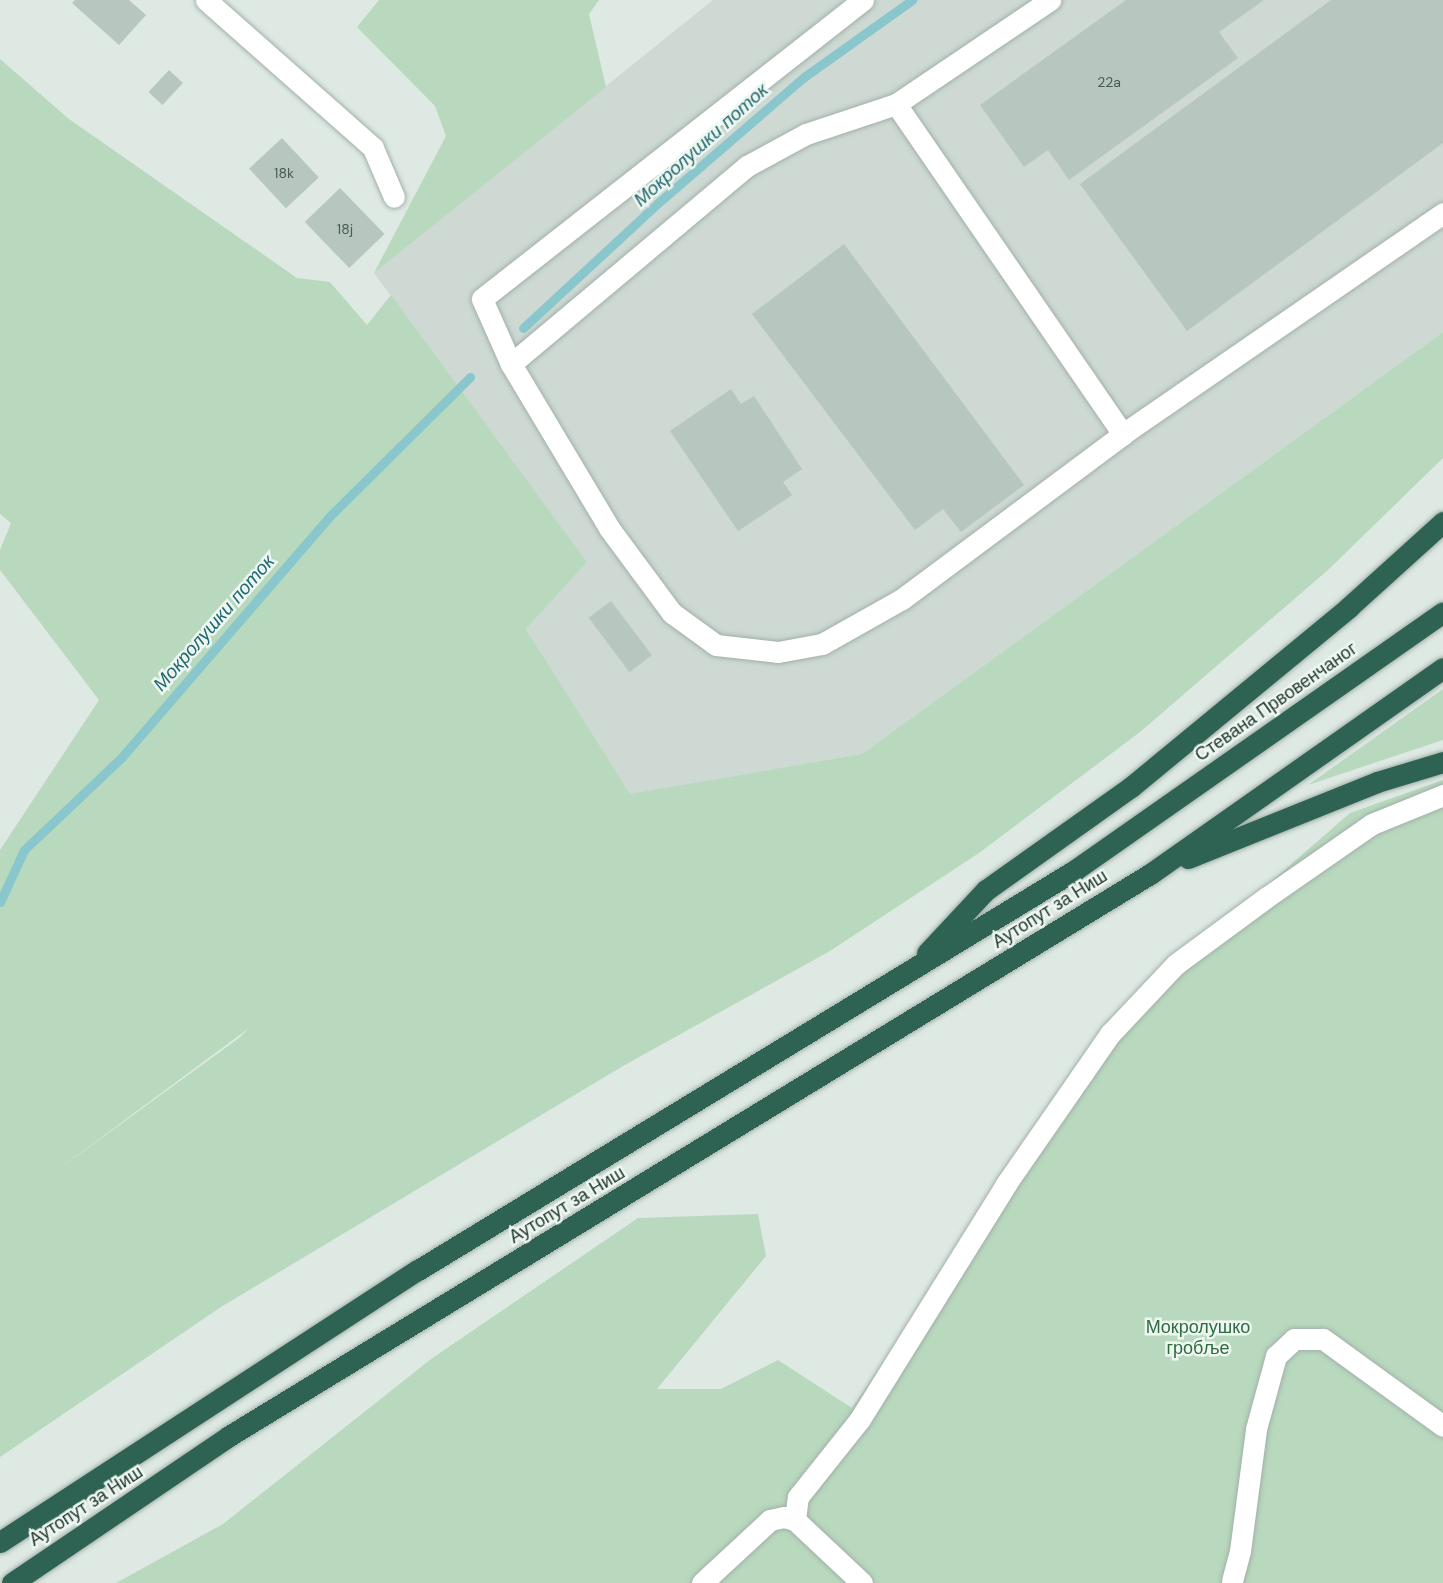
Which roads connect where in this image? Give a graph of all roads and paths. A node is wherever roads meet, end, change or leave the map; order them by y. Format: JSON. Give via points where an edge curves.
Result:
{"nodes":[{"id":1,"x":206,"y":0,"type":"edge"},
{"id":2,"x":863,"y":0,"type":"edge"},
{"id":3,"x":1050,"y":0,"type":"edge"},
{"id":4,"x":896,"y":104,"type":"junction"},
{"id":5,"x":394,"y":197,"type":"dead end"},
{"id":6,"x":1443,"y":213,"type":"edge"},
{"id":7,"x":511,"y":364,"type":"junction"},
{"id":8,"x":1123,"y":434,"type":"junction"},
{"id":9,"x":1443,"y":522,"type":"edge"},
{"id":10,"x":1443,"y":612,"type":"edge"},
{"id":11,"x":1443,"y":668,"type":"edge"},
{"id":12,"x":1443,"y":762,"type":"edge"},
{"id":13,"x":1443,"y":795,"type":"edge"},
{"id":14,"x":1135,"y":829,"type":"joint"},
{"id":15,"x":1150,"y":874,"type":"junction"},
{"id":16,"x":906,"y":975,"type":"junction"},
{"id":17,"x":1443,"y":1426,"type":"edge"},
{"id":18,"x":795,"y":1520,"type":"junction"},
{"id":19,"x":0,"y":1542,"type":"edge"},
{"id":20,"x":1232,"y":1581,"type":"dead end"},
{"id":21,"x":12,"y":1583,"type":"edge"},
{"id":22,"x":702,"y":1583,"type":"edge"},
{"id":23,"x":862,"y":1583,"type":"edge"}],
"edges":[{"from":1,"to":5,"type":"lane","via":[[373,148]]},
{"from":2,"to":7,"type":"lane","via":[[482,299]]},
{"from":3,"to":4,"type":"lane"},
{"from":4,"to":7,"type":"lane","via":[[806,134],[747,166]]},
{"from":4,"to":8,"type":"lane"},
{"from":6,"to":8,"type":"lane"},
{"from":7,"to":8,"type":"lane","via":[[609,528],[672,613],[716,645],[778,652],[822,644],[902,599]]},
{"from":9,"to":16,"type":"highway","via":[[1349,607],[1131,787],[986,890]]},
{"from":10,"to":14,"type":"highway","name":"Стевана Првовенчаног"},
{"from":11,"to":15,"type":"highway"},
{"from":12,"to":15,"type":"highway","via":[[1377,782]]},
{"from":13,"to":18,"type":"lane","via":[[1372,824],[1267,897],[1176,964],[1110,1034],[1006,1184],[860,1419],[798,1497]]},
{"from":14,"to":16,"type":"highway","name":"Аутопут за Ниш"},
{"from":15,"to":21,"type":"highway","name":"Аутопут за Ниш","via":[[229,1436]]},
{"from":16,"to":19,"type":"highway","name":"Аутопут за Ниш","via":[[429,1262]]},
{"from":17,"to":20,"type":"lane","via":[[1323,1339],[1293,1339],[1276,1356],[1256,1429]]},
{"from":18,"to":22,"type":"lane","via":[[771,1520]]},
{"from":18,"to":23,"type":"lane"}]}
